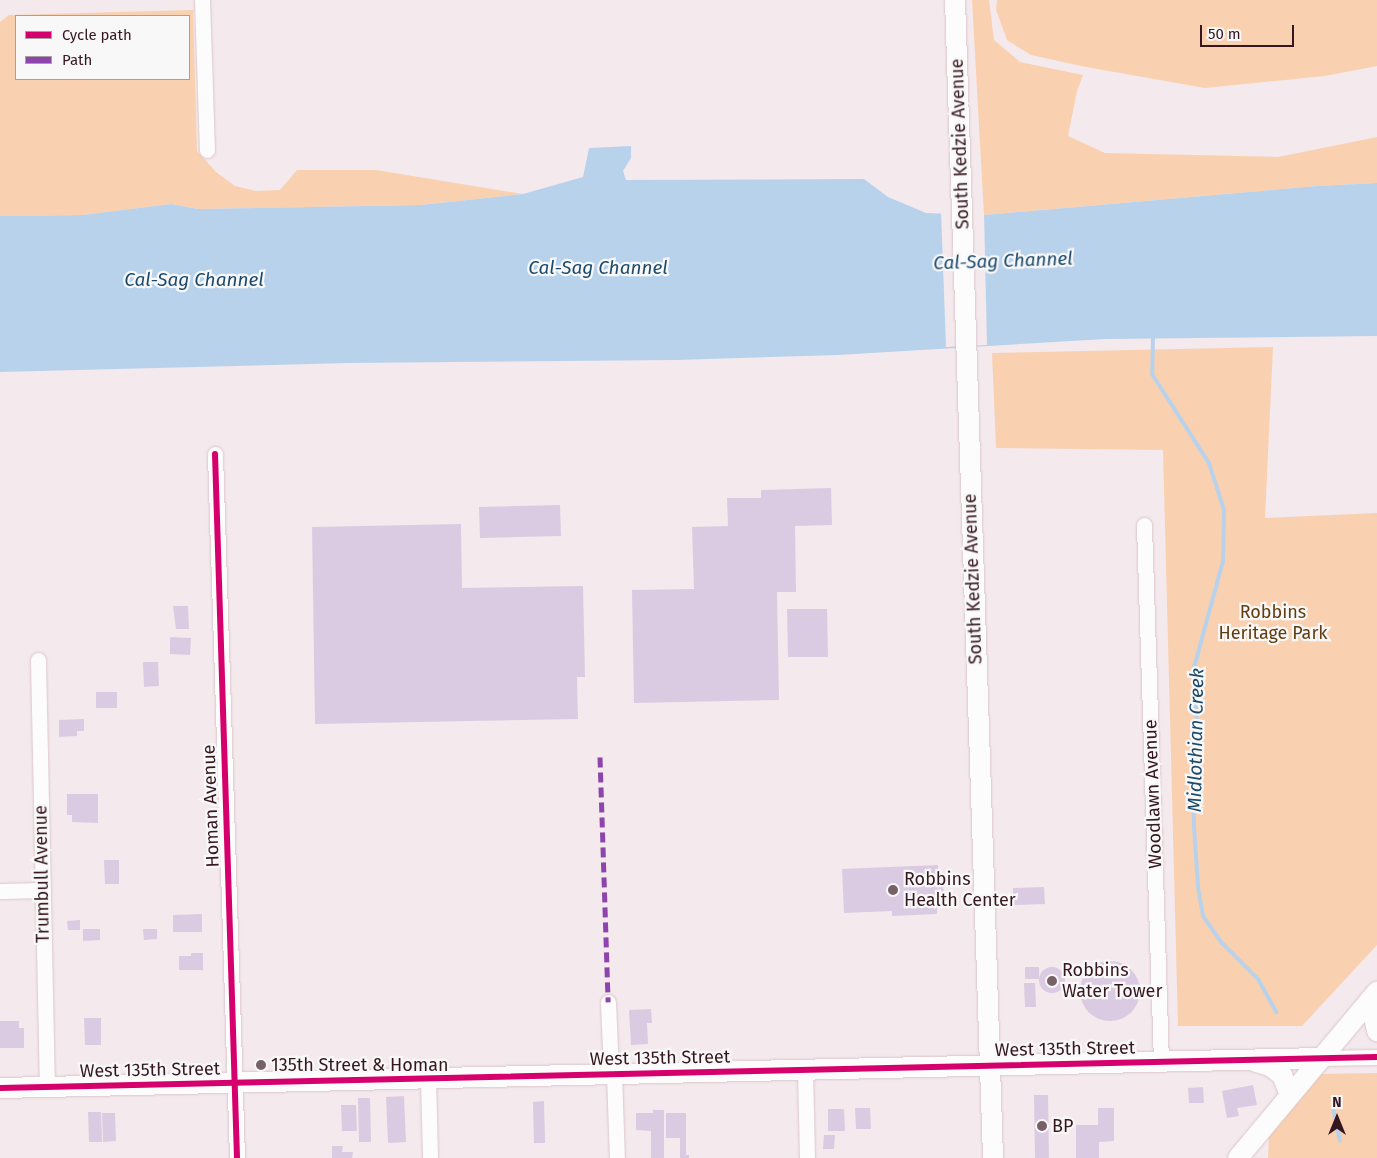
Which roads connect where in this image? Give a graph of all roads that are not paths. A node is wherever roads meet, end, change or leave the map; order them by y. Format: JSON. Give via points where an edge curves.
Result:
{"nodes":[{"id":1,"x":202,"y":0,"type":"edge"},
{"id":2,"x":955,"y":0,"type":"edge"},
{"id":3,"x":207,"y":150,"type":"dead end"},
{"id":4,"x":216,"y":454,"type":"dead end"},
{"id":5,"x":1144,"y":525,"type":"dead end"},
{"id":6,"x":38,"y":660,"type":"dead end"},
{"id":7,"x":43,"y":890,"type":"junction"},
{"id":8,"x":0,"y":891,"type":"edge"},
{"id":9,"x":1374,"y":996,"type":"edge"},
{"id":10,"x":608,"y":1002,"type":"dead end"},
{"id":11,"x":1377,"y":1031,"type":"edge"},
{"id":12,"x":1377,"y":1057,"type":"edge"},
{"id":13,"x":1321,"y":1058,"type":"junction"},
{"id":14,"x":1246,"y":1060,"type":"junction"},
{"id":15,"x":1161,"y":1062,"type":"junction"},
{"id":16,"x":991,"y":1066,"type":"junction"},
{"id":17,"x":805,"y":1070,"type":"junction"},
{"id":18,"x":612,"y":1074,"type":"junction"},
{"id":19,"x":428,"y":1078,"type":"junction"},
{"id":20,"x":235,"y":1083,"type":"junction"},
{"id":21,"x":47,"y":1087,"type":"junction"},
{"id":22,"x":0,"y":1088,"type":"edge"},
{"id":23,"x":1290,"y":1095,"type":"junction"},
{"id":24,"x":237,"y":1158,"type":"edge"},
{"id":25,"x":430,"y":1158,"type":"edge"},
{"id":26,"x":617,"y":1158,"type":"edge"},
{"id":27,"x":806,"y":1158,"type":"edge"},
{"id":28,"x":993,"y":1158,"type":"edge"},
{"id":29,"x":1238,"y":1158,"type":"edge"}],
"edges":[{"from":1,"to":3,"type":"street"},
{"from":2,"to":16,"type":"street","name":"South Kedzie Avenue"},
{"from":4,"to":20,"type":"street","name":"Homan Avenue"},
{"from":5,"to":15,"type":"street","name":"Woodlawn Avenue"},
{"from":6,"to":7,"type":"street","name":"Trumbull Avenue"},
{"from":7,"to":8,"type":"street"},
{"from":7,"to":21,"type":"street","name":"Trumbull Avenue"},
{"from":9,"to":11,"type":"street"},
{"from":9,"to":13,"type":"street"},
{"from":10,"to":18,"type":"street"},
{"from":12,"to":13,"type":"street"},
{"from":13,"to":14,"type":"street","name":"West 135th Street"},
{"from":13,"to":23,"type":"street"},
{"from":14,"to":15,"type":"street","name":"West 135th Street"},
{"from":14,"to":23,"type":"street","via":[[1270,1066],[1282,1075]]},
{"from":15,"to":16,"type":"street","name":"West 135th Street"},
{"from":16,"to":17,"type":"street","name":"West 135th Street"},
{"from":16,"to":28,"type":"street","name":"South Kedzie Avenue"},
{"from":17,"to":18,"type":"street","name":"West 135th Street"},
{"from":17,"to":27,"type":"street"},
{"from":18,"to":19,"type":"street","name":"West 135th Street"},
{"from":18,"to":26,"type":"street"},
{"from":19,"to":20,"type":"street","name":"West 135th Street"},
{"from":19,"to":25,"type":"street"},
{"from":20,"to":21,"type":"street","name":"West 135th Street"},
{"from":20,"to":24,"type":"street","name":"Homan Avenue"},
{"from":21,"to":22,"type":"street","name":"West 135th Street"},
{"from":23,"to":29,"type":"street"}]}
